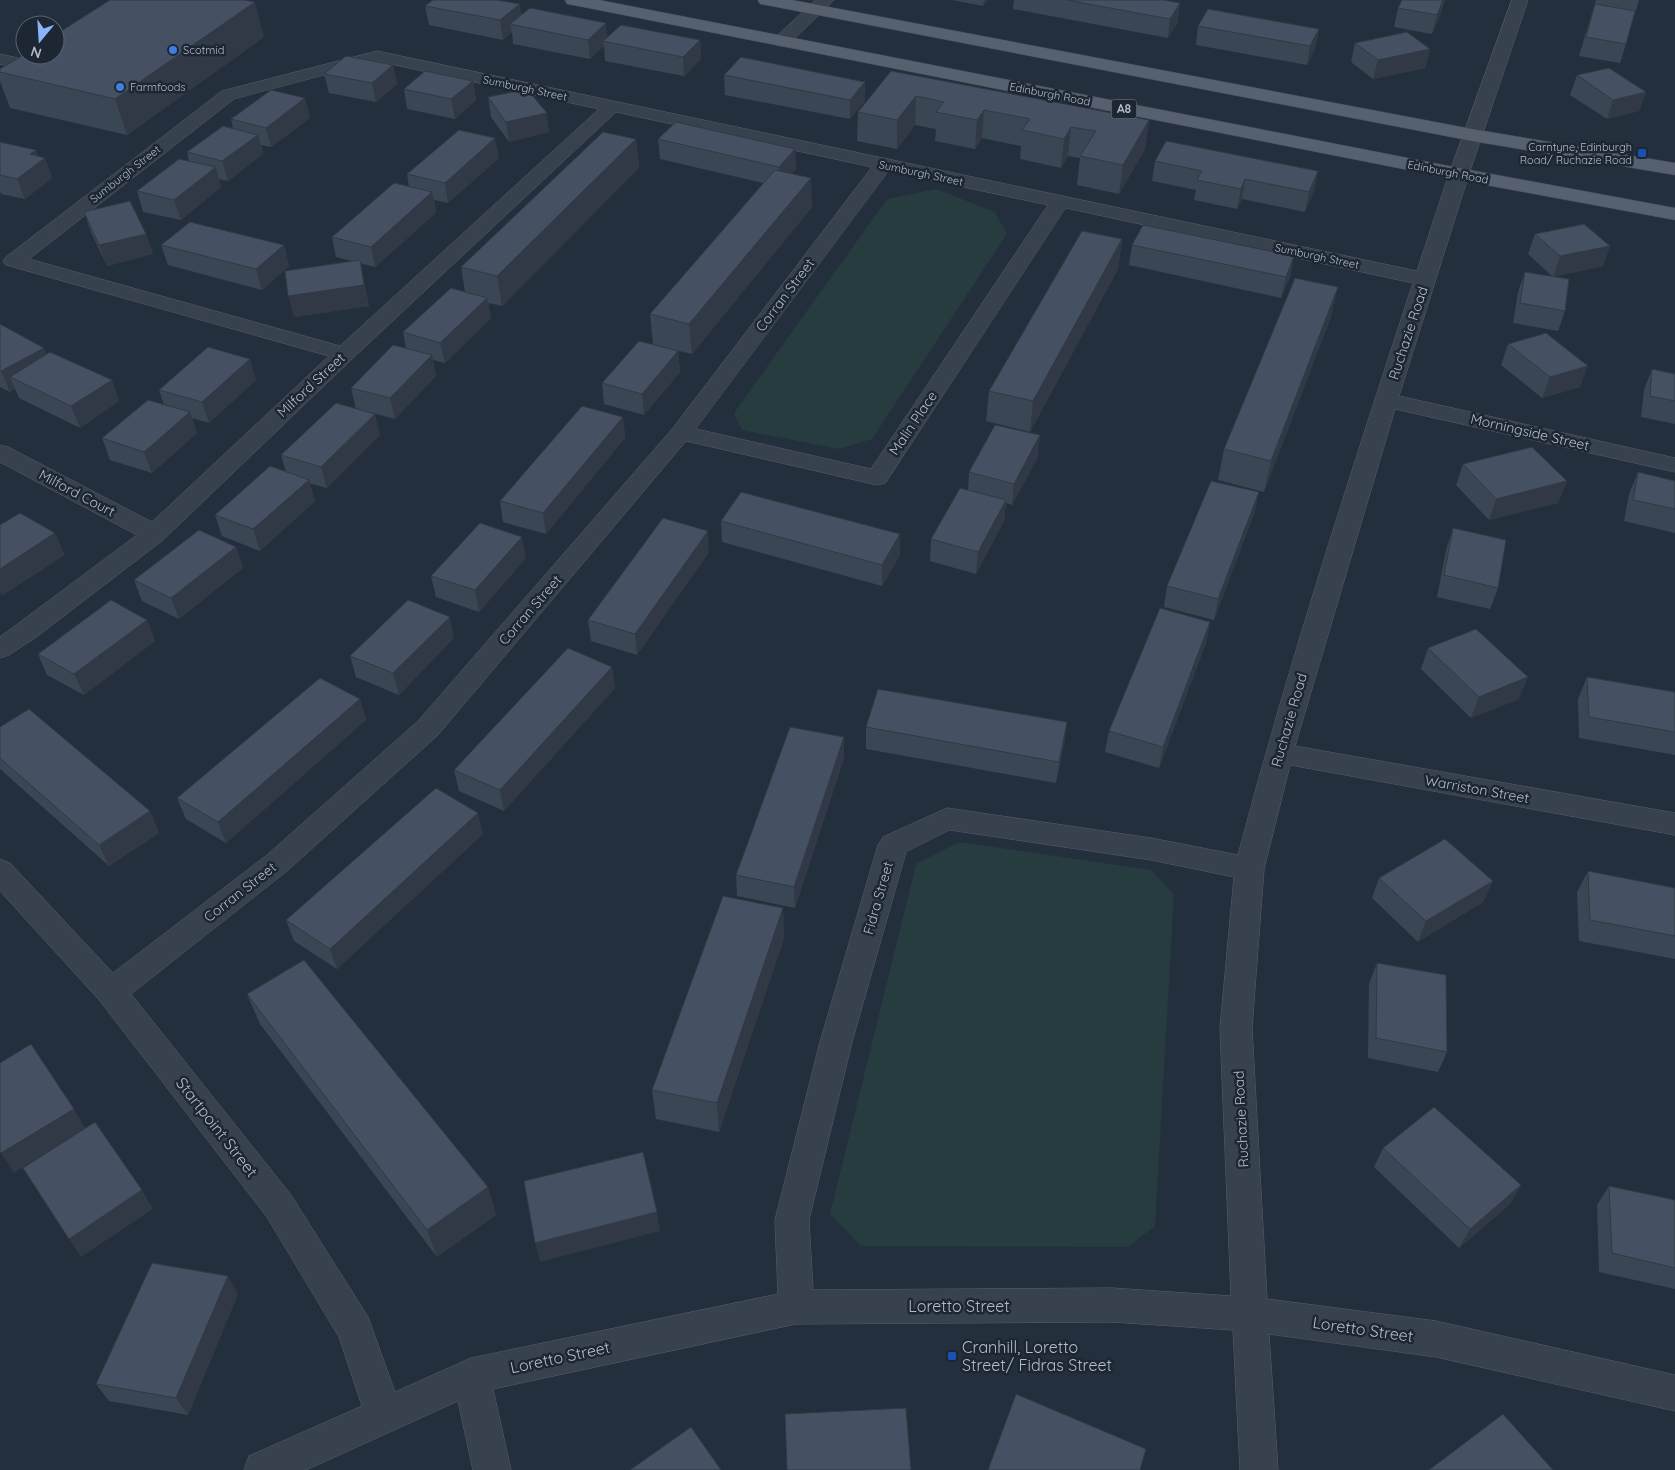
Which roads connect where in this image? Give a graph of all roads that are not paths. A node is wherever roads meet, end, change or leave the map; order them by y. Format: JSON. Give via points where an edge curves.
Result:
{"nodes":[{"id":1,"x":573,"y":0,"type":"edge"},
{"id":2,"x":766,"y":0,"type":"edge"},
{"id":3,"x":1520,"y":0,"type":"edge"},
{"id":4,"x":821,"y":5,"type":"edge"},
{"id":5,"x":782,"y":41,"type":"junction"},
{"id":6,"x":0,"y":59,"type":"edge"},
{"id":7,"x":50,"y":70,"type":"edge"},
{"id":8,"x":611,"y":107,"type":"junction"},
{"id":9,"x":1472,"y":135,"type":"junction"},
{"id":10,"x":883,"y":164,"type":"junction"},
{"id":11,"x":1675,"y":169,"type":"edge"},
{"id":12,"x":1459,"y":174,"type":"junction"},
{"id":13,"x":1060,"y":202,"type":"junction"},
{"id":14,"x":1675,"y":214,"type":"edge"},
{"id":15,"x":1425,"y":279,"type":"junction"},
{"id":16,"x":344,"y":354,"type":"junction"},
{"id":17,"x":1386,"y":400,"type":"junction"},
{"id":18,"x":681,"y":433,"type":"junction"},
{"id":19,"x":0,"y":452,"type":"edge"},
{"id":20,"x":1675,"y":465,"type":"edge"},
{"id":21,"x":154,"y":534,"type":"junction"},
{"id":22,"x":0,"y":649,"type":"edge"},
{"id":23,"x":1279,"y":753,"type":"junction"},
{"id":24,"x":1675,"y":824,"type":"edge"},
{"id":25,"x":1249,"y":869,"type":"junction"},
{"id":26,"x":0,"y":871,"type":"edge"},
{"id":27,"x":111,"y":992,"type":"junction"},
{"id":28,"x":796,"y":1307,"type":"junction"},
{"id":29,"x":1250,"y":1314,"type":"junction"},
{"id":30,"x":471,"y":1376,"type":"junction"},
{"id":31,"x":1675,"y":1393,"type":"edge"},
{"id":32,"x":384,"y":1415,"type":"junction"},
{"id":33,"x":263,"y":1470,"type":"edge"},
{"id":34,"x":492,"y":1470,"type":"edge"},
{"id":35,"x":1260,"y":1470,"type":"edge"}],
"edges":[{"from":1,"to":5,"type":"main road","name":"Edinburgh Road","number":"A8"},
{"from":2,"to":4,"type":"main road"},
{"from":3,"to":9,"type":"street","name":"Ruchazie Road"},
{"from":4,"to":5,"type":"street"},
{"from":4,"to":9,"type":"main road"},
{"from":5,"to":12,"type":"main road","name":"Edinburgh Road","number":"A8"},
{"from":6,"to":7,"type":"street"},
{"from":8,"to":10,"type":"street","name":"Sumburgh Street"},
{"from":8,"to":16,"type":"street","name":"Milford Street"},
{"from":8,"to":16,"type":"street","name":"Sumburgh Street","via":[[377,56],[228,95],[13,261]]},
{"from":9,"to":11,"type":"main road"},
{"from":9,"to":12,"type":"street","name":"Ruchazie Road"},
{"from":10,"to":13,"type":"street","name":"Sumburgh Street"},
{"from":10,"to":18,"type":"street","name":"Corran Street"},
{"from":12,"to":14,"type":"main road","name":"Edinburgh Road","number":"A8"},
{"from":12,"to":15,"type":"street","name":"Ruchazie Road"},
{"from":13,"to":15,"type":"street","name":"Sumburgh Street"},
{"from":13,"to":18,"type":"street","name":"Malin Place","via":[[877,478]]},
{"from":15,"to":17,"type":"street","name":"Ruchazie Road"},
{"from":16,"to":21,"type":"street","name":"Milford Street"},
{"from":17,"to":20,"type":"street","name":"Morningside Street"},
{"from":17,"to":23,"type":"street","name":"Ruchazie Road"},
{"from":18,"to":27,"type":"street","name":"Corran Street","via":[[428,728],[277,863]]},
{"from":19,"to":21,"type":"street","name":"Milford Court"},
{"from":21,"to":22,"type":"street","name":"Milford Street"},
{"from":23,"to":24,"type":"street","name":"Warriston Street"},
{"from":23,"to":25,"type":"street","name":"Ruchazie Road"},
{"from":25,"to":28,"type":"street","name":"Fidra Street","via":[[1151,849],[947,819],[893,845],[836,1042],[792,1220]]},
{"from":25,"to":29,"type":"street","name":"Ruchazie Road","via":[[1236,1028]]},
{"from":26,"to":27,"type":"street","name":"Startpoint Street"},
{"from":27,"to":32,"type":"street","name":"Startpoint Street","via":[[279,1206],[356,1329]]},
{"from":28,"to":29,"type":"street","name":"Loretto Street","via":[[1112,1305]]},
{"from":28,"to":30,"type":"street","name":"Loretto Street"},
{"from":29,"to":31,"type":"street","name":"Loretto Street","via":[[1436,1339]]},
{"from":29,"to":35,"type":"street","name":"Ruchazie Road"},
{"from":30,"to":32,"type":"street","name":"Loretto Street"},
{"from":30,"to":34,"type":"street"},
{"from":32,"to":33,"type":"street","name":"Loretto Street"}]}
